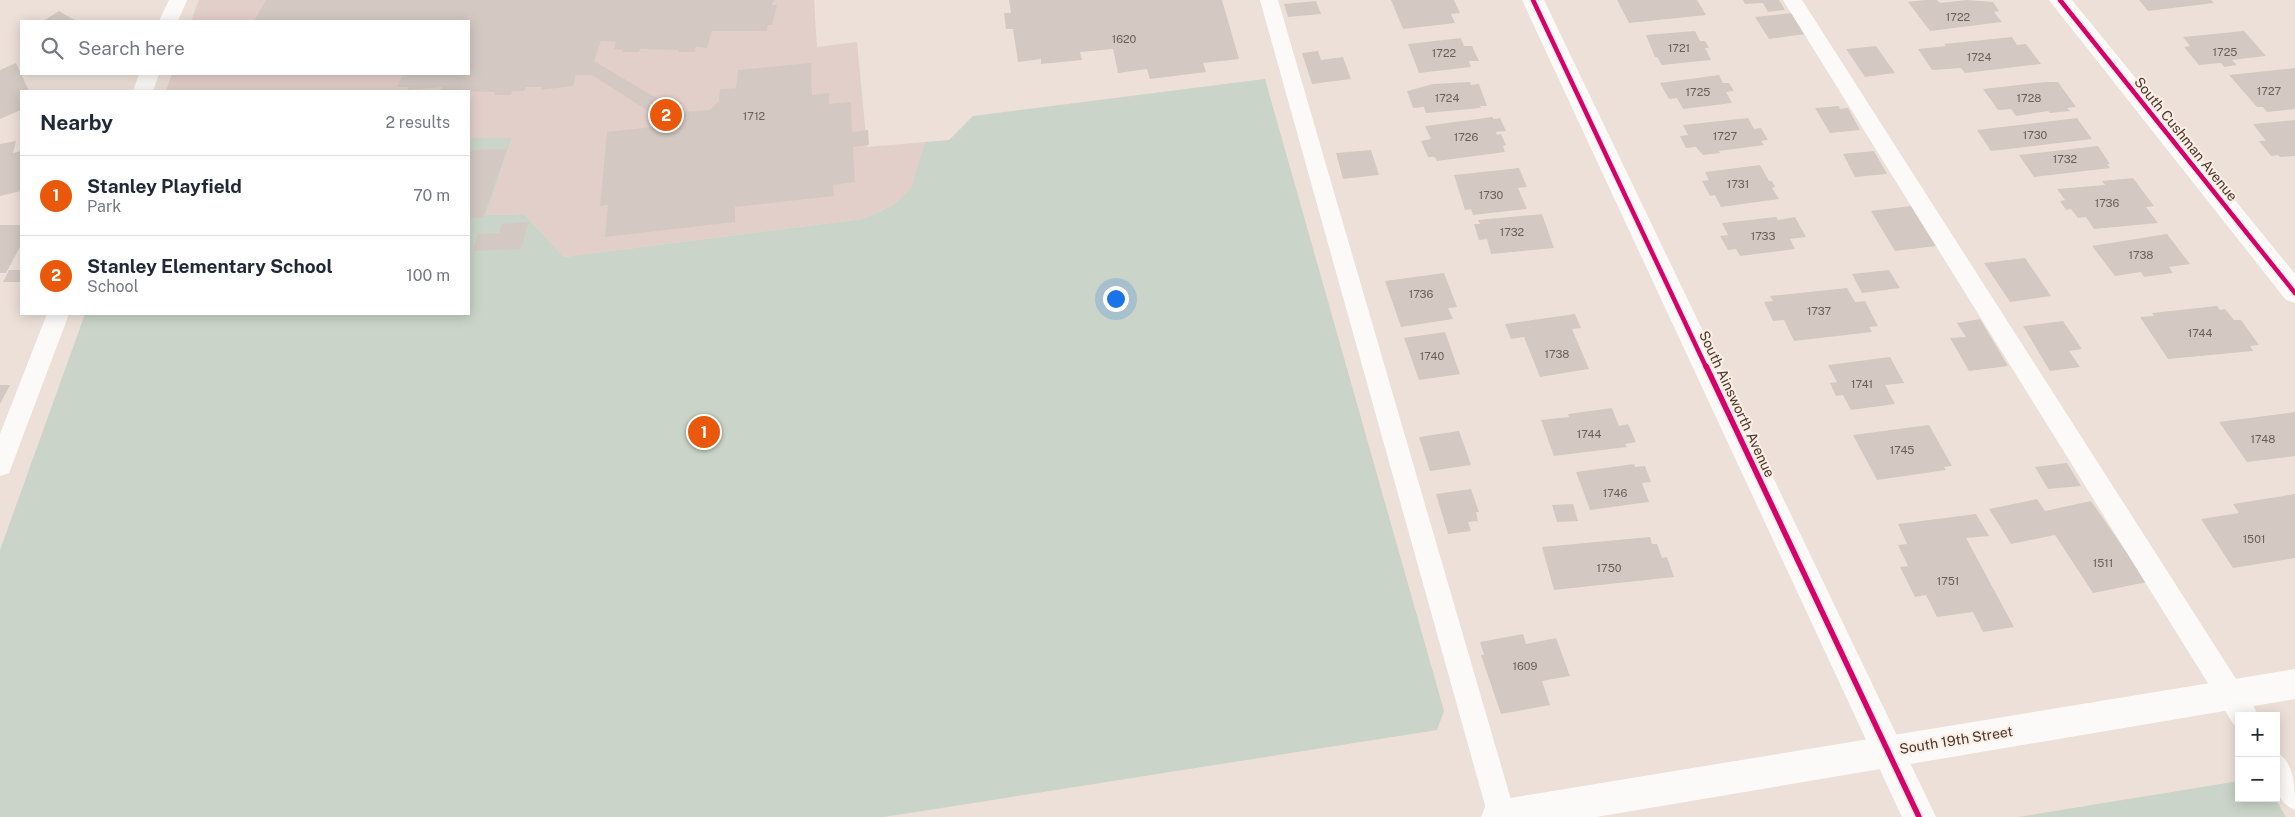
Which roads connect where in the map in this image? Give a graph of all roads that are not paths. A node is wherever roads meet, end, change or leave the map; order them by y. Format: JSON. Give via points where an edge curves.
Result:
{"nodes":[{"id":1,"x":178,"y":0,"type":"edge"},
{"id":2,"x":1269,"y":0,"type":"edge"},
{"id":3,"x":1534,"y":0,"type":"edge"},
{"id":4,"x":1792,"y":0,"type":"edge"},
{"id":5,"x":2060,"y":0,"type":"edge"},
{"id":6,"x":170,"y":20,"type":"edge"},
{"id":7,"x":150,"y":75,"type":"edge"},
{"id":8,"x":143,"y":90,"type":"edge"},
{"id":9,"x":2295,"y":293,"type":"edge"},
{"id":10,"x":58,"y":315,"type":"edge"},
{"id":11,"x":0,"y":466,"type":"edge"},
{"id":12,"x":2295,"y":684,"type":"edge"},
{"id":13,"x":2238,"y":705,"type":"edge"},
{"id":14,"x":1888,"y":751,"type":"junction"},
{"id":15,"x":2280,"y":772,"type":"edge"},
{"id":16,"x":2295,"y":796,"type":"edge"},
{"id":17,"x":1500,"y":817,"type":"edge"},
{"id":18,"x":1919,"y":817,"type":"edge"}],
"edges":[{"from":1,"to":6,"type":"lane"},
{"from":2,"to":17,"type":"lane"},
{"from":3,"to":14,"type":"street","name":"South Ainsworth Avenue"},
{"from":4,"to":13,"type":"lane"},
{"from":5,"to":9,"type":"street","name":"South Cushman Avenue"},
{"from":7,"to":8,"type":"lane"},
{"from":10,"to":11,"type":"lane"},
{"from":12,"to":13,"type":"street","name":"South 19th Street"},
{"from":13,"to":14,"type":"street","name":"South 19th Street"},
{"from":14,"to":17,"type":"street","name":"South 19th Street"},
{"from":14,"to":18,"type":"street","name":"South Ainsworth Avenue"},
{"from":15,"to":16,"type":"lane"}]}
